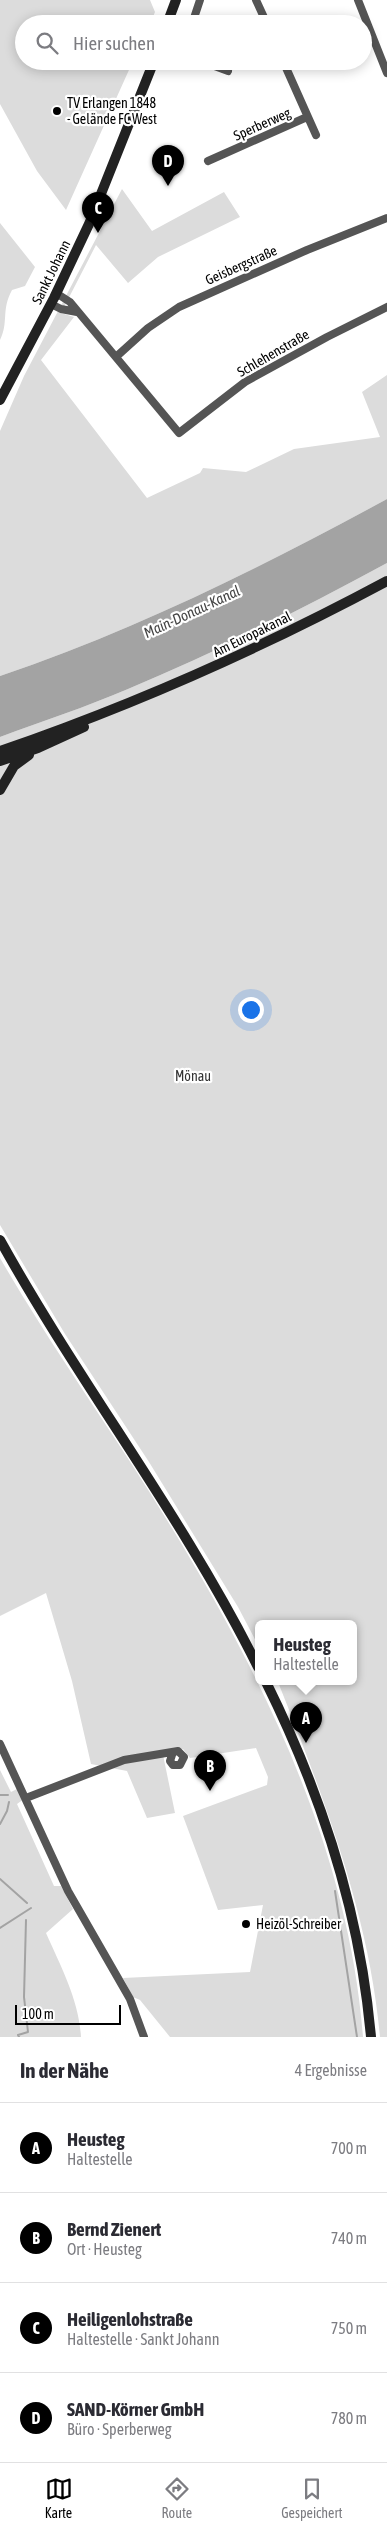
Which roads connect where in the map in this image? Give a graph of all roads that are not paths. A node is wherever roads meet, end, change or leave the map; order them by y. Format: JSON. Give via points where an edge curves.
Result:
{"nodes":[{"id":1,"x":176,"y":0,"type":"edge"},
{"id":2,"x":200,"y":0,"type":"edge"},
{"id":3,"x":256,"y":0,"type":"edge"},
{"id":4,"x":358,"y":0,"type":"edge"},
{"id":5,"x":171,"y":15,"type":"edge"},
{"id":6,"x":195,"y":15,"type":"edge"},
{"id":7,"x":263,"y":15,"type":"edge"},
{"id":8,"x":364,"y":15,"type":"edge"},
{"id":9,"x":372,"y":36,"type":"edge"},
{"id":10,"x":151,"y":70,"type":"edge"},
{"id":11,"x":287,"y":70,"type":"edge"},
{"id":12,"x":387,"y":74,"type":"edge"},
{"id":13,"x":307,"y":117,"type":"junction"},
{"id":14,"x":316,"y":135,"type":"dead end"},
{"id":15,"x":208,"y":161,"type":"dead end"},
{"id":16,"x":387,"y":218,"type":"edge"},
{"id":17,"x":56,"y":293,"type":"junction"},
{"id":18,"x":51,"y":304,"type":"junction"},
{"id":19,"x":387,"y":307,"type":"edge"},
{"id":20,"x":77,"y":312,"type":"junction"},
{"id":21,"x":117,"y":356,"type":"junction"},
{"id":22,"x":0,"y":400,"type":"edge"},
{"id":23,"x":387,"y":580,"type":"edge"},
{"id":24,"x":125,"y":706,"type":"junction"},
{"id":25,"x":38,"y":748,"type":"junction"},
{"id":26,"x":0,"y":751,"type":"edge"},
{"id":27,"x":0,"y":761,"type":"edge"},
{"id":28,"x":0,"y":790,"type":"edge"},
{"id":29,"x":0,"y":1240,"type":"edge"},
{"id":30,"x":255,"y":1662,"type":"edge"},
{"id":31,"x":267,"y":1685,"type":"edge"},
{"id":32,"x":0,"y":1744,"type":"edge"},
{"id":33,"x":173,"y":1752,"type":"dead end"},
{"id":34,"x":26,"y":1798,"type":"junction"},
{"id":35,"x":144,"y":2037,"type":"edge"},
{"id":36,"x":371,"y":2037,"type":"edge"}],
"edges":[{"from":1,"to":5,"type":"main road"},
{"from":2,"to":6,"type":"street"},
{"from":3,"to":7,"type":"street"},
{"from":4,"to":8,"type":"street"},
{"from":9,"to":12,"type":"street"},
{"from":10,"to":17,"type":"main road","name":"Sankt Johann","via":[[102,197]]},
{"from":11,"to":13,"type":"street"},
{"from":13,"to":14,"type":"street","name":"Sperberweg"},
{"from":13,"to":15,"type":"street","name":"Sperberweg"},
{"from":16,"to":21,"type":"street","name":"Geisbergstraße","via":[[179,307],[148,328]]},
{"from":17,"to":18,"type":"main road","name":"Sankt Johann"},
{"from":17,"to":20,"type":"street","via":[[70,302]]},
{"from":18,"to":20,"type":"street"},
{"from":18,"to":22,"type":"main road","name":"Sankt Johann"},
{"from":19,"to":21,"type":"street","name":"Schlehenstraße","via":[[245,382],[179,433]]},
{"from":20,"to":21,"type":"street"},
{"from":23,"to":24,"type":"main road","name":"Am Europakanal","via":[[260,646]]},
{"from":24,"to":25,"type":"main road","name":"Am Europakanal"},
{"from":24,"to":26,"type":"main road","name":"Am Europakanal"},
{"from":25,"to":27,"type":"main road","name":"Am Europakanal"},
{"from":25,"to":28,"type":"main road","via":[[14,766]]},
{"from":29,"to":30,"type":"main road","via":[[48,1322],[197,1556],[232,1614]]},
{"from":31,"to":36,"type":"main road","via":[[305,1767],[335,1853],[358,1946]]},
{"from":32,"to":34,"type":"street"},
{"from":33,"to":34,"type":"street","via":[[124,1760]]},
{"from":34,"to":35,"type":"street","via":[[68,1890],[130,1999]]}]}
